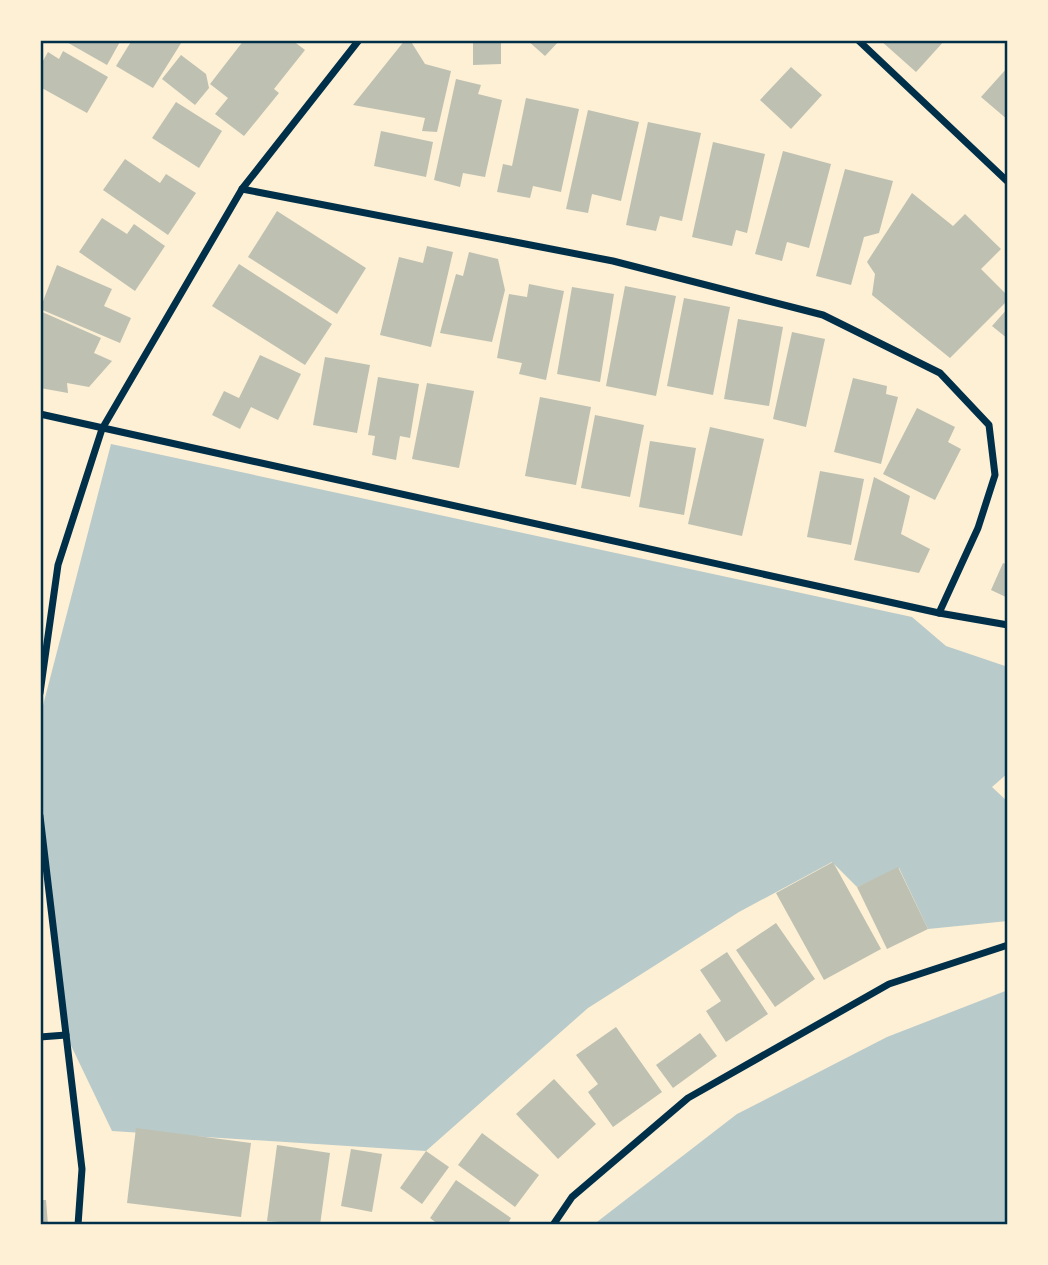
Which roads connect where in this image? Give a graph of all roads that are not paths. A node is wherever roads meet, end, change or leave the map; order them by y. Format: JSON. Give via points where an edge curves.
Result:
{"nodes":[{"id":1,"x":359,"y":40,"type":"edge"},
{"id":2,"x":858,"y":40,"type":"edge"},
{"id":3,"x":1008,"y":182,"type":"edge"},
{"id":4,"x":242,"y":188,"type":"junction"},
{"id":5,"x":40,"y":414,"type":"edge"},
{"id":6,"x":102,"y":429,"type":"junction"},
{"id":7,"x":939,"y":613,"type":"junction"},
{"id":8,"x":1008,"y":625,"type":"edge"},
{"id":9,"x":40,"y":692,"type":"edge"},
{"id":10,"x":40,"y":816,"type":"edge"},
{"id":11,"x":1008,"y":945,"type":"edge"},
{"id":12,"x":66,"y":1035,"type":"junction"},
{"id":13,"x":40,"y":1037,"type":"edge"},
{"id":14,"x":78,"y":1225,"type":"edge"},
{"id":15,"x":553,"y":1225,"type":"edge"}],
"edges":[{"from":1,"to":4,"type":"street"},
{"from":2,"to":3,"type":"street"},
{"from":4,"to":6,"type":"street"},
{"from":4,"to":7,"type":"street","via":[[613,261],[823,315],[940,373],[989,425],[995,475],[978,528]]},
{"from":5,"to":6,"type":"street"},
{"from":6,"to":7,"type":"street"},
{"from":6,"to":9,"type":"street","via":[[58,565]]},
{"from":7,"to":8,"type":"street"},
{"from":10,"to":12,"type":"street"},
{"from":11,"to":15,"type":"street","via":[[889,984],[688,1098],[572,1197]]},
{"from":12,"to":13,"type":"street"},
{"from":12,"to":14,"type":"street","via":[[82,1169]]}]}
